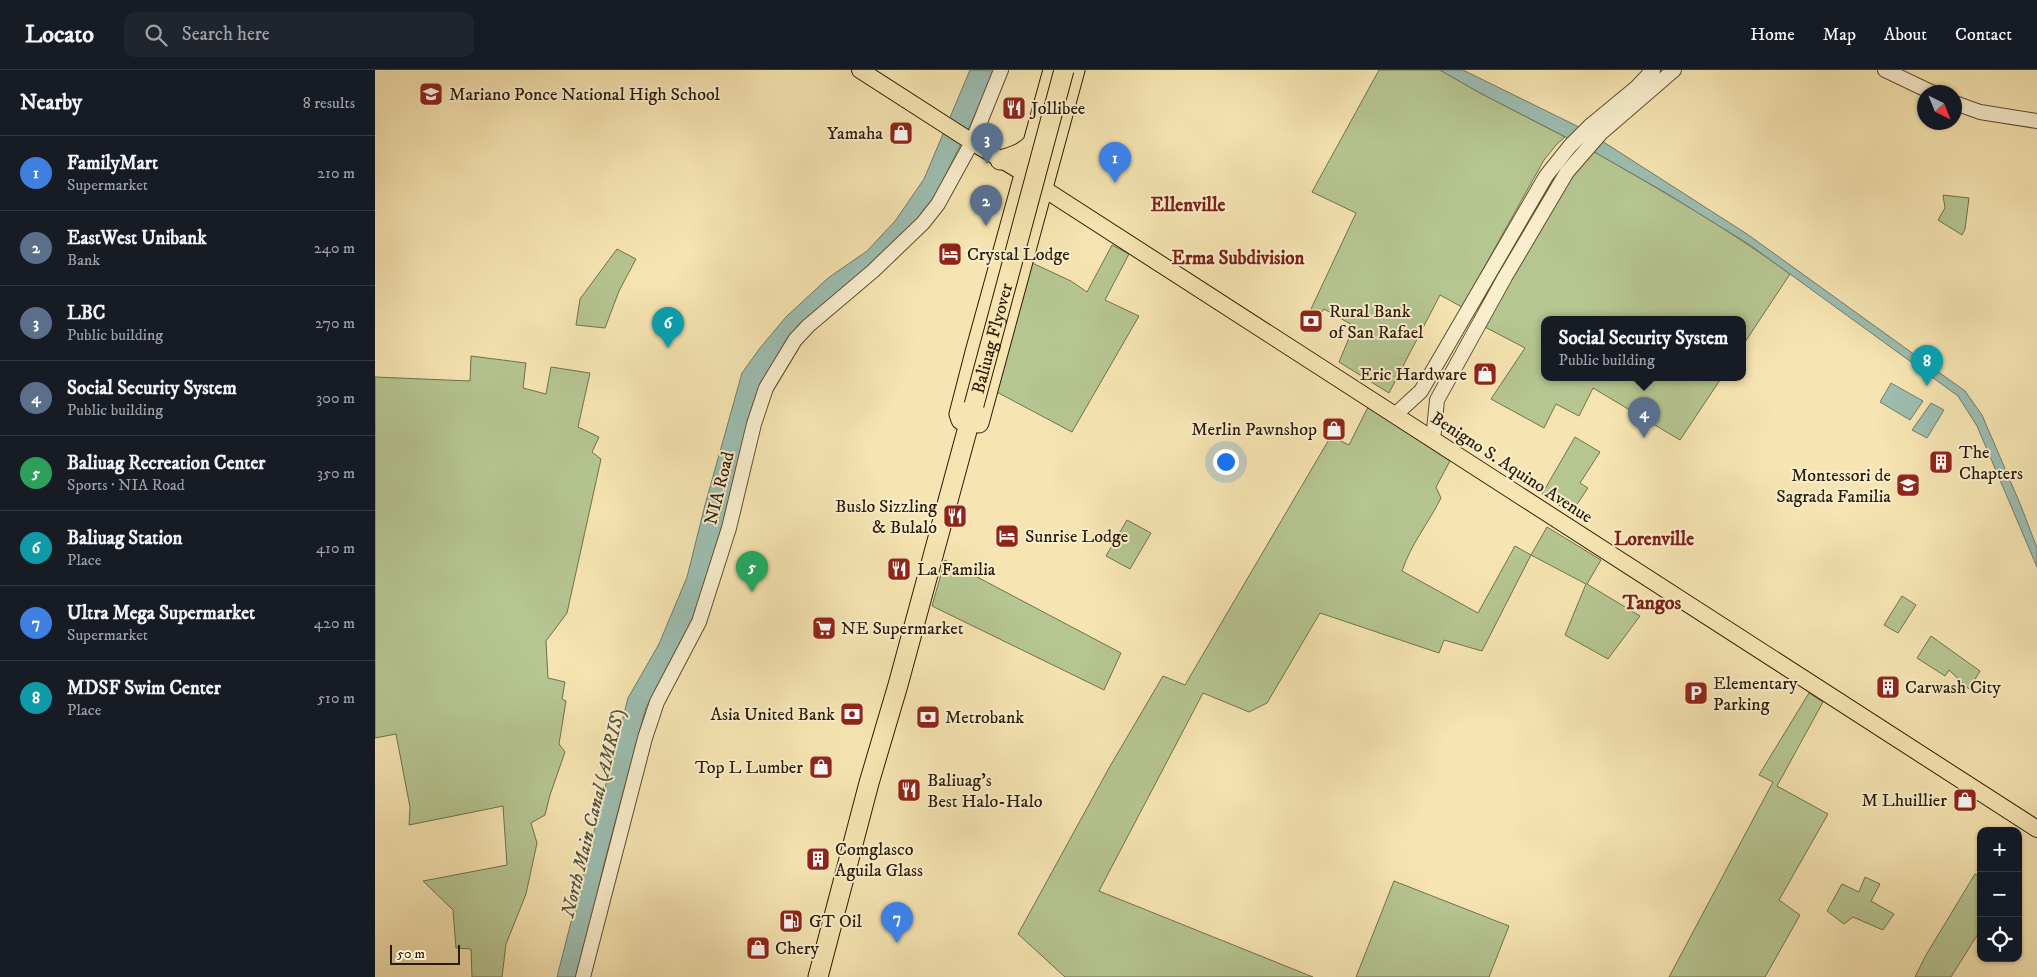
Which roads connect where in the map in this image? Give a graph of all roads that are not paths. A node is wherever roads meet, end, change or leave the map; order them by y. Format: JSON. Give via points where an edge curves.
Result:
{"nodes":[{"id":1,"x":860,"y":70,"type":"edge"},
{"id":2,"x":1001,"y":70,"type":"edge"},
{"id":3,"x":1053,"y":70,"type":"edge"},
{"id":4,"x":1064,"y":70,"type":"edge"},
{"id":5,"x":1075,"y":70,"type":"edge"},
{"id":6,"x":1653,"y":70,"type":"edge"},
{"id":7,"x":1674,"y":70,"type":"edge"},
{"id":8,"x":1885,"y":70,"type":"edge"},
{"id":9,"x":1917,"y":85,"type":"edge"},
{"id":10,"x":1962,"y":106,"type":"edge"},
{"id":11,"x":2037,"y":121,"type":"edge"},
{"id":12,"x":1593,"y":132,"type":"junction"},
{"id":13,"x":969,"y":140,"type":"junction"},
{"id":14,"x":1034,"y":142,"type":"junction"},
{"id":15,"x":1578,"y":148,"type":"junction"},
{"id":16,"x":1000,"y":160,"type":"junction"},
{"id":17,"x":1025,"y":174,"type":"junction"},
{"id":18,"x":1041,"y":187,"type":"junction"},
{"id":19,"x":1421,"y":391,"type":"junction"},
{"id":20,"x":1437,"y":400,"type":"junction"},
{"id":21,"x":1395,"y":415,"type":"junction"},
{"id":22,"x":966,"y":432,"type":"junction"},
{"id":23,"x":1433,"y":440,"type":"junction"},
{"id":24,"x":2037,"y":829,"type":"edge"},
{"id":25,"x":583,"y":977,"type":"edge"},
{"id":26,"x":818,"y":977,"type":"edge"}],
"edges":[{"from":1,"to":13,"type":"main road"},
{"from":2,"to":13,"type":"street","name":"NIA Road"},
{"from":3,"to":14,"type":"highway"},
{"from":4,"to":22,"type":"highway","name":"Baliuag Flyover","bridge":true},
{"from":5,"to":18,"type":"highway"},
{"from":6,"to":12,"type":"street"},
{"from":7,"to":12,"type":"street"},
{"from":8,"to":9,"type":"street"},
{"from":10,"to":11,"type":"street","via":[[1980,112]]},
{"from":12,"to":15,"type":"street"},
{"from":13,"to":16,"type":"main road"},
{"from":13,"to":25,"type":"street","name":"NIA Road","via":[[937,204],[923,223],[795,340],[766,388],[699,622],[657,702],[645,738]]},
{"from":14,"to":16,"type":"highway","via":[[1026,151]]},
{"from":14,"to":17,"type":"highway"},
{"from":15,"to":19,"type":"street","via":[[1547,176]]},
{"from":15,"to":20,"type":"street"},
{"from":16,"to":17,"type":"main road"},
{"from":17,"to":22,"type":"highway","via":[[959,414]]},
{"from":18,"to":21,"type":"main road","name":"Benigno S. Aquino Avenue"},
{"from":18,"to":22,"type":"highway","via":[[978,425]]},
{"from":19,"to":20,"type":"street"},
{"from":19,"to":21,"type":"street"},
{"from":20,"to":23,"type":"street"},
{"from":21,"to":23,"type":"main road","name":"Benigno S. Aquino Avenue"},
{"from":22,"to":26,"type":"highway","name":"Baliuag Flyover"},
{"from":23,"to":24,"type":"main road","name":"Benigno S. Aquino Avenue"}]}
